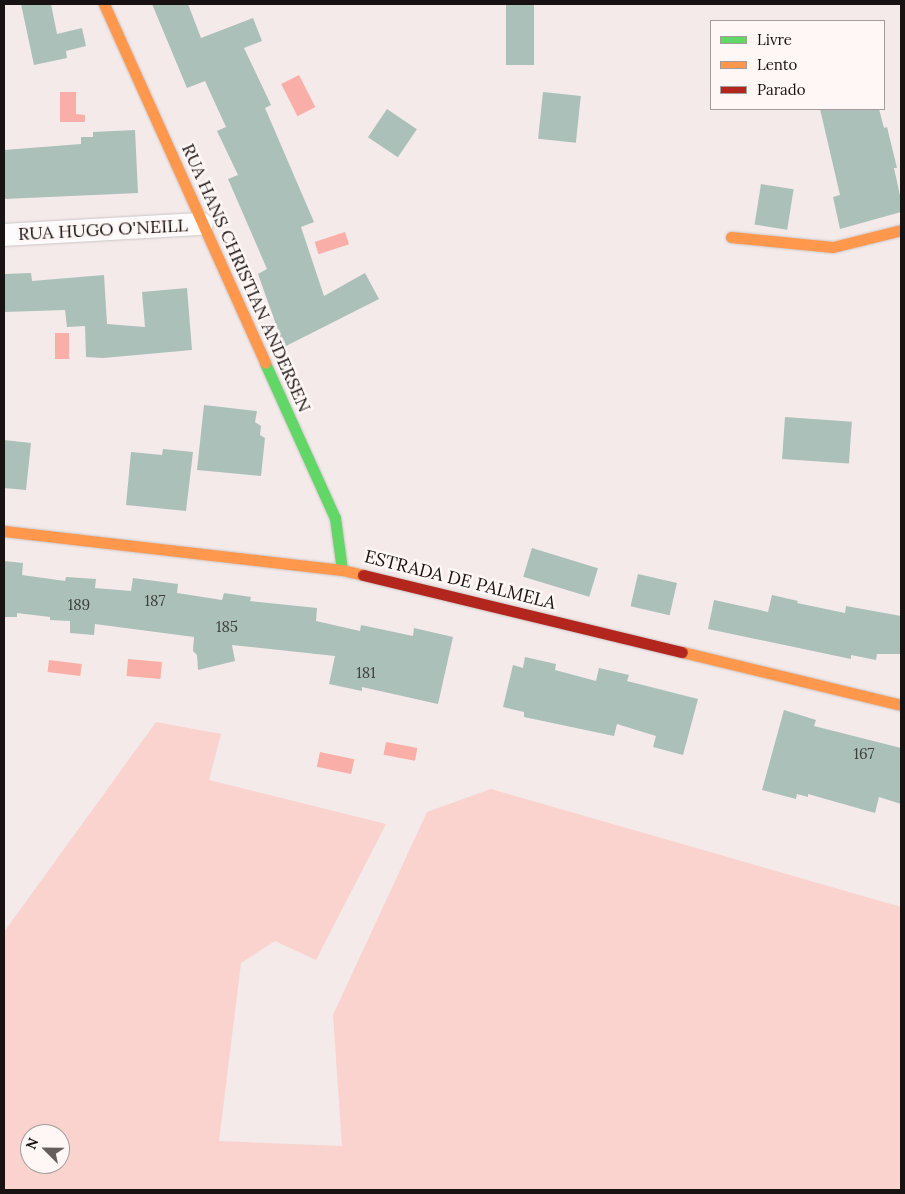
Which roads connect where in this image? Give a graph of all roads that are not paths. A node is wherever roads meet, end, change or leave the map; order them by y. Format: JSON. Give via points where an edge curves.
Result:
{"nodes":[{"id":1,"x":104,"y":4,"type":"edge"},
{"id":2,"x":202,"y":224,"type":"junction"},
{"id":3,"x":901,"y":230,"type":"edge"},
{"id":4,"x":4,"y":235,"type":"edge"},
{"id":5,"x":731,"y":237,"type":"dead end"},
{"id":6,"x":4,"y":531,"type":"edge"},
{"id":7,"x":342,"y":570,"type":"junction"},
{"id":8,"x":901,"y":705,"type":"edge"}],
"edges":[{"from":1,"to":2,"type":"street","name":"RUA HANS CHRISTIAN ANDERSEN"},
{"from":2,"to":4,"type":"street","name":"RUA HUGO O'NEILL"},
{"from":2,"to":7,"type":"street","name":"RUA HANS CHRISTIAN ANDERSEN","via":[[335,518]]},
{"from":3,"to":5,"type":"street","via":[[833,247]]},
{"from":6,"to":7,"type":"street","name":"ESTRADA DE PALMELA"},
{"from":7,"to":8,"type":"street","name":"ESTRADA DE PALMELA"}]}
